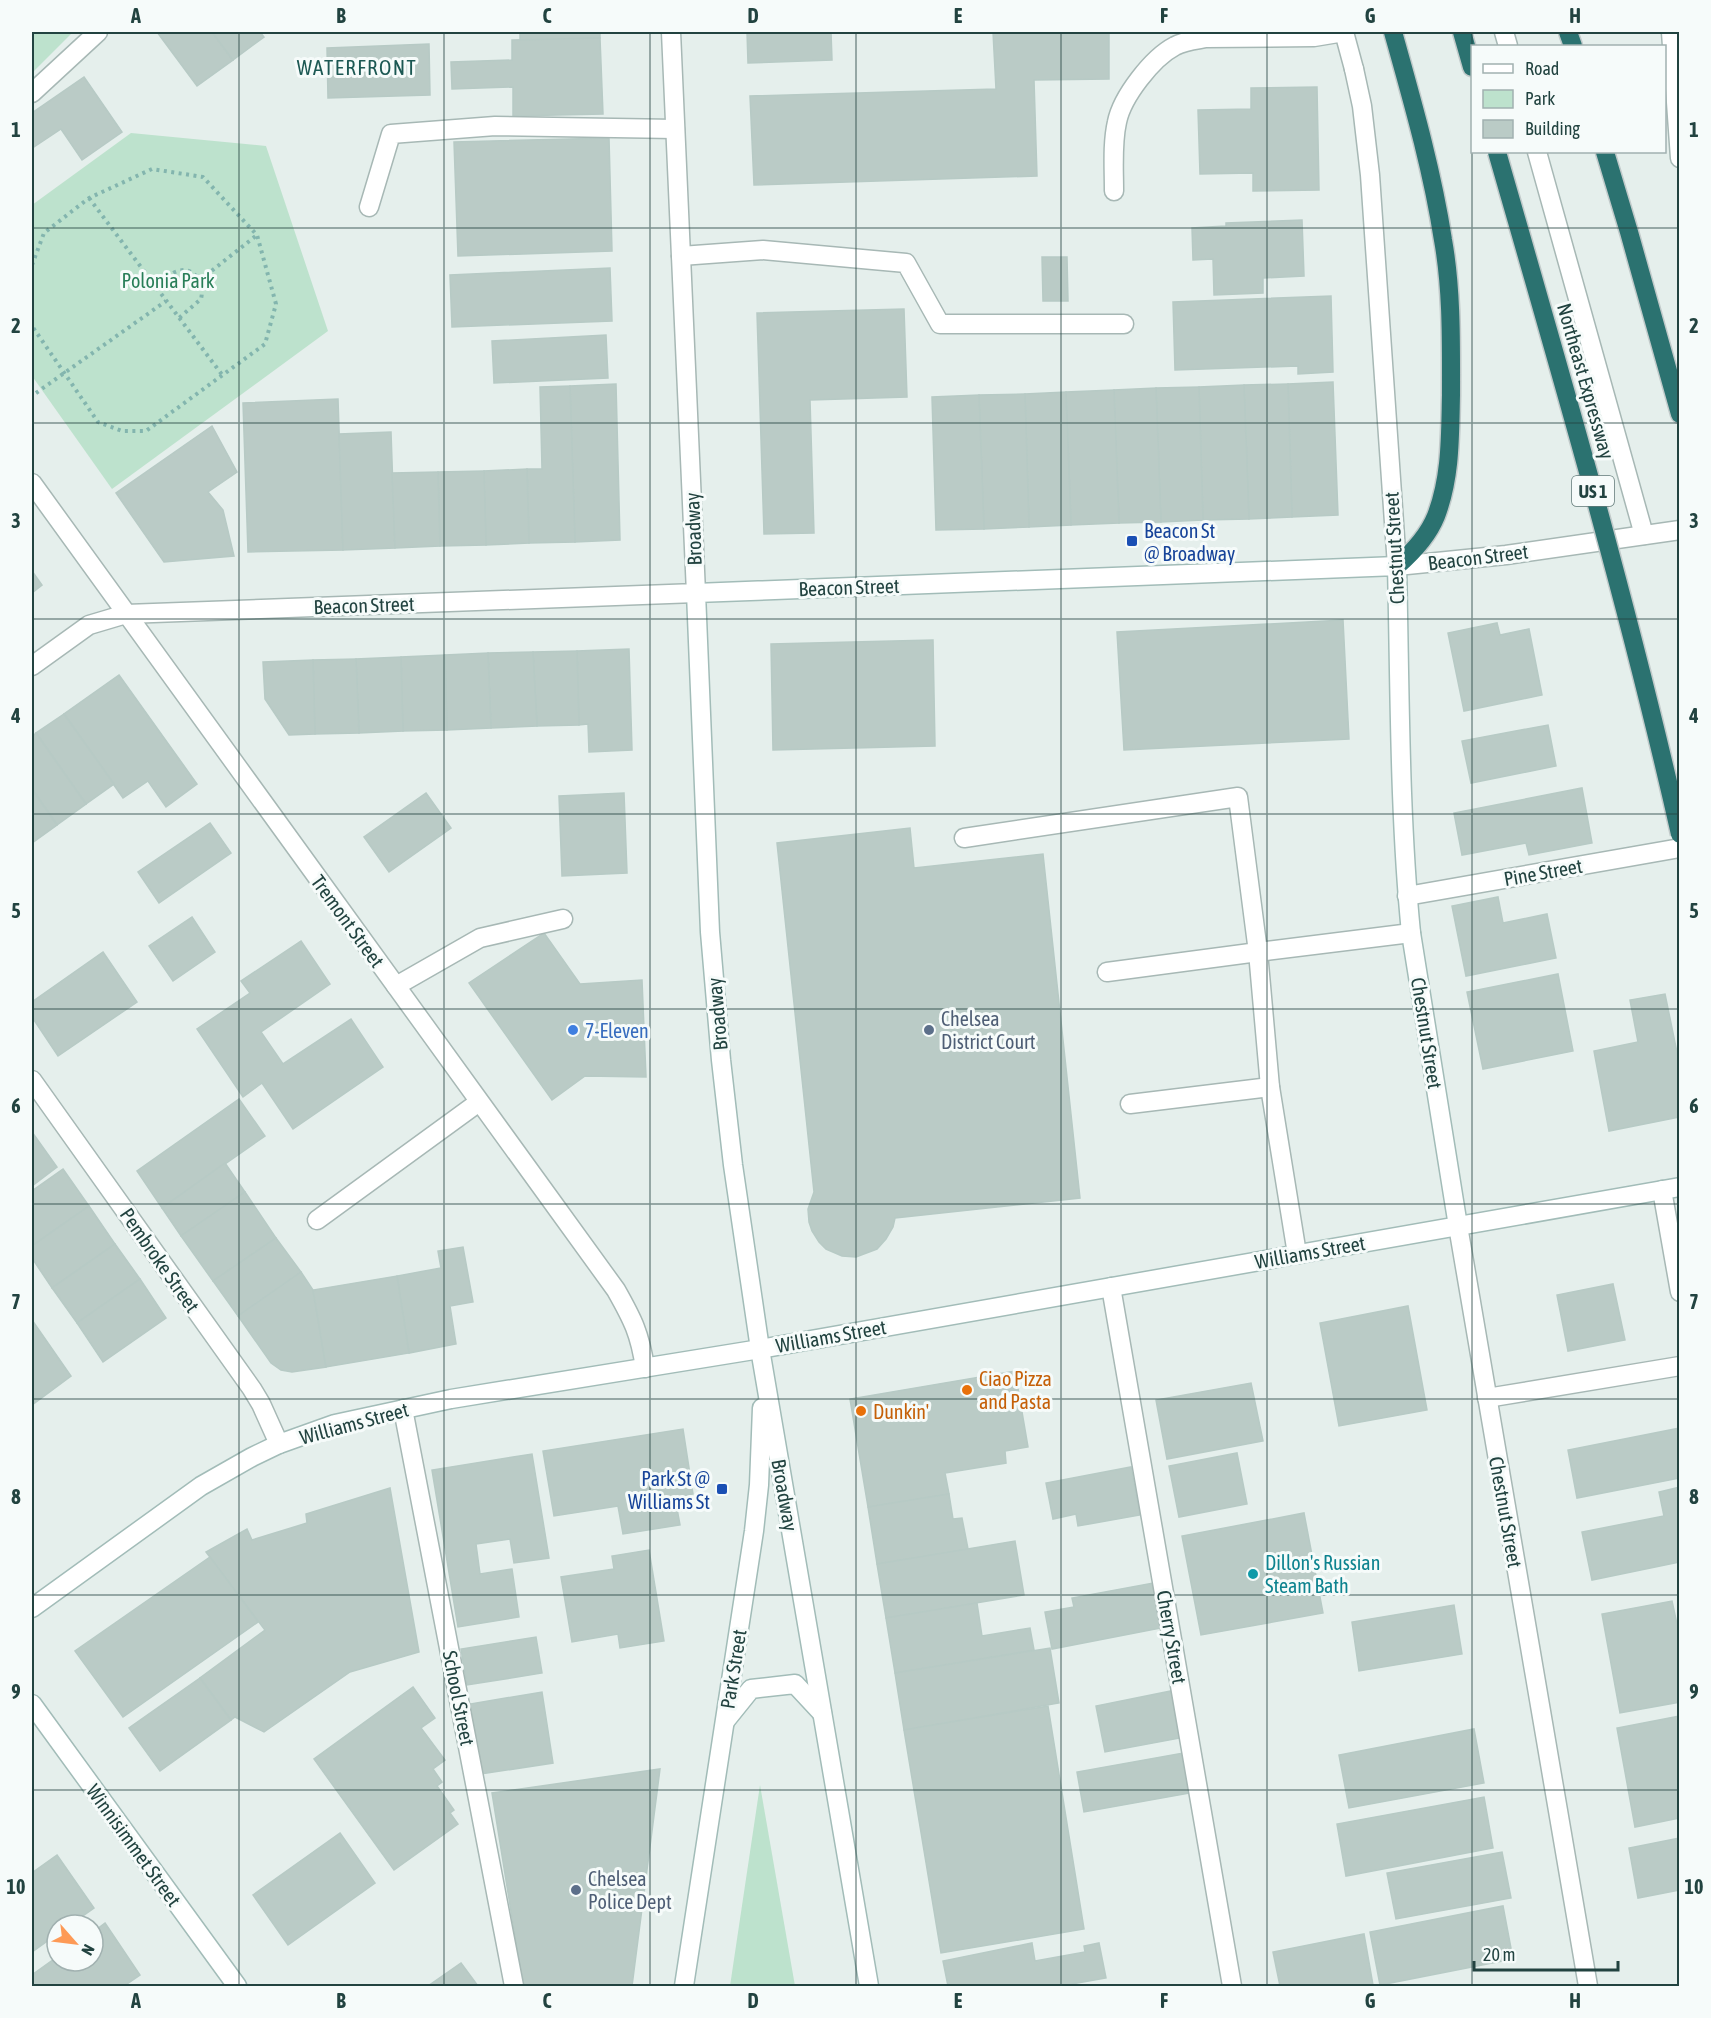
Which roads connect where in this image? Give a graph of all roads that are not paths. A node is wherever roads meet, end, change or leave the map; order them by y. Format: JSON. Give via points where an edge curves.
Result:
{"nodes":[{"id":1,"x":98,"y":32,"type":"edge"},
{"id":2,"x":671,"y":32,"type":"edge"},
{"id":3,"x":1344,"y":32,"type":"edge"},
{"id":4,"x":1392,"y":32,"type":"edge"},
{"id":5,"x":1463,"y":32,"type":"edge"},
{"id":6,"x":1671,"y":32,"type":"edge"},
{"id":7,"x":1471,"y":53,"type":"edge"},
{"id":8,"x":1471,"y":60,"type":"edge"},
{"id":9,"x":32,"y":93,"type":"edge"},
{"id":10,"x":675,"y":129,"type":"junction"},
{"id":11,"x":1498,"y":153,"type":"edge"},
{"id":12,"x":1498,"y":153,"type":"edge"},
{"id":13,"x":1537,"y":153,"type":"edge"},
{"id":14,"x":1605,"y":153,"type":"edge"},
{"id":15,"x":1680,"y":158,"type":"edge"},
{"id":16,"x":1114,"y":191,"type":"dead end"},
{"id":17,"x":369,"y":207,"type":"dead end"},
{"id":18,"x":681,"y":256,"type":"junction"},
{"id":19,"x":1124,"y":324,"type":"dead end"},
{"id":20,"x":1680,"y":414,"type":"edge"},
{"id":21,"x":32,"y":483,"type":"edge"},
{"id":22,"x":1680,"y":530,"type":"edge"},
{"id":23,"x":1644,"y":535,"type":"junction"},
{"id":24,"x":1397,"y":566,"type":"junction"},
{"id":25,"x":696,"y":593,"type":"junction"},
{"id":26,"x":126,"y":614,"type":"junction"},
{"id":27,"x":32,"y":666,"type":"edge"},
{"id":28,"x":1680,"y":824,"type":"edge"},
{"id":29,"x":1680,"y":834,"type":"edge"},
{"id":30,"x":964,"y":838,"type":"dead end"},
{"id":31,"x":1680,"y":848,"type":"edge"},
{"id":32,"x":1407,"y":896,"type":"junction"},
{"id":33,"x":563,"y":919,"type":"dead end"},
{"id":34,"x":1411,"y":933,"type":"junction"},
{"id":35,"x":1258,"y":952,"type":"junction"},
{"id":36,"x":1107,"y":972,"type":"dead end"},
{"id":37,"x":396,"y":986,"type":"junction"},
{"id":38,"x":32,"y":1080,"type":"edge"},
{"id":39,"x":1270,"y":1087,"type":"junction"},
{"id":40,"x":479,"y":1102,"type":"junction"},
{"id":41,"x":1130,"y":1104,"type":"dead end"},
{"id":42,"x":1671,"y":1189,"type":"edge"},
{"id":43,"x":317,"y":1220,"type":"dead end"},
{"id":44,"x":1458,"y":1226,"type":"junction"},
{"id":45,"x":1297,"y":1254,"type":"junction"},
{"id":46,"x":1112,"y":1287,"type":"junction"},
{"id":47,"x":1680,"y":1292,"type":"edge"},
{"id":48,"x":760,"y":1349,"type":"junction"},
{"id":49,"x":1680,"y":1366,"type":"edge"},
{"id":50,"x":645,"y":1368,"type":"junction"},
{"id":51,"x":1487,"y":1398,"type":"junction"},
{"id":52,"x":403,"y":1409,"type":"junction"},
{"id":53,"x":279,"y":1444,"type":"junction"},
{"id":54,"x":32,"y":1608,"type":"edge"},
{"id":55,"x":32,"y":1704,"type":"edge"},
{"id":56,"x":822,"y":1713,"type":"junction"},
{"id":57,"x":725,"y":1722,"type":"junction"},
{"id":58,"x":237,"y":1986,"type":"edge"},
{"id":59,"x":514,"y":1986,"type":"edge"},
{"id":60,"x":684,"y":1986,"type":"edge"},
{"id":61,"x":869,"y":1986,"type":"edge"},
{"id":62,"x":1232,"y":1986,"type":"edge"},
{"id":63,"x":1588,"y":1986,"type":"edge"}],
"edges":[{"from":1,"to":9,"type":"street"},
{"from":2,"to":10,"type":"street","name":"Broadway"},
{"from":3,"to":16,"type":"street","via":[[1314,37],[1206,38],[1174,46],[1136,84],[1117,119]]},
{"from":3,"to":24,"type":"street","name":"Chestnut Street","via":[[1362,106],[1371,186]]},
{"from":4,"to":24,"type":"highway","via":[[1420,127],[1444,242],[1451,349],[1450,444],[1443,495],[1429,530]]},
{"from":5,"to":7,"type":"highway"},
{"from":5,"to":8,"type":"highway"},
{"from":6,"to":15,"type":"street"},
{"from":10,"to":17,"type":"street","via":[[495,126],[390,134]]},
{"from":10,"to":18,"type":"street","name":"Broadway"},
{"from":11,"to":28,"type":"highway","name":"Northeast Expressway","number":"US 1","bridge":true,"via":[[1571,398]]},
{"from":12,"to":29,"type":"highway","name":"Northeast Expressway","number":"US 1","bridge":true,"via":[[1611,558]]},
{"from":13,"to":23,"type":"street"},
{"from":14,"to":20,"type":"highway"},
{"from":18,"to":19,"type":"street","via":[[763,250],[906,263],[940,324]]},
{"from":18,"to":25,"type":"street","name":"Broadway"},
{"from":21,"to":26,"type":"street","name":"Tremont Street"},
{"from":22,"to":23,"type":"street","name":"Beacon Street"},
{"from":23,"to":24,"type":"street","name":"Beacon Street"},
{"from":24,"to":25,"type":"street","name":"Beacon Street"},
{"from":24,"to":32,"type":"street","name":"Chestnut Street"},
{"from":25,"to":26,"type":"street","name":"Beacon Street"},
{"from":25,"to":48,"type":"street","name":"Broadway","via":[[713,969],[730,1142]]},
{"from":26,"to":27,"type":"street","name":"Beacon Street","via":[[89,625]]},
{"from":26,"to":37,"type":"street","name":"Tremont Street"},
{"from":30,"to":35,"type":"street","via":[[1238,797]]},
{"from":31,"to":32,"type":"street","name":"Pine Street"},
{"from":32,"to":34,"type":"street","name":"Chestnut Street"},
{"from":33,"to":37,"type":"street","via":[[480,938]]},
{"from":34,"to":35,"type":"street"},
{"from":34,"to":44,"type":"street","name":"Chestnut Street"},
{"from":35,"to":36,"type":"street"},
{"from":35,"to":39,"type":"street"},
{"from":37,"to":40,"type":"street","name":"Tremont Street"},
{"from":38,"to":53,"type":"street","name":"Pembroke Street","via":[[252,1389]]},
{"from":39,"to":41,"type":"street"},
{"from":39,"to":45,"type":"street"},
{"from":40,"to":43,"type":"street"},
{"from":40,"to":50,"type":"street","name":"Tremont Street","via":[[616,1290],[641,1340]]},
{"from":42,"to":44,"type":"street","name":"Williams Street"},
{"from":42,"to":47,"type":"street"},
{"from":44,"to":45,"type":"street","name":"Williams Street"},
{"from":44,"to":51,"type":"street","name":"Chestnut Street"},
{"from":45,"to":46,"type":"street","name":"Williams Street"},
{"from":46,"to":48,"type":"street","name":"Williams Street"},
{"from":46,"to":62,"type":"street","name":"Cherry Street"},
{"from":48,"to":50,"type":"street","name":"Williams Street"},
{"from":48,"to":56,"type":"street","name":"Broadway"},
{"from":48,"to":57,"type":"street","name":"Park Street","via":[[759,1485]]},
{"from":49,"to":51,"type":"street"},
{"from":50,"to":52,"type":"street","name":"Williams Street"},
{"from":51,"to":63,"type":"street","name":"Chestnut Street"},
{"from":52,"to":53,"type":"street","name":"Williams Street","via":[[335,1424]]},
{"from":52,"to":59,"type":"street","name":"School Street"},
{"from":53,"to":54,"type":"street","name":"Williams Street","via":[[201,1486]]},
{"from":55,"to":58,"type":"street","name":"Winnisimmet Street"},
{"from":56,"to":57,"type":"street","via":[[795,1684],[751,1689]]},
{"from":56,"to":61,"type":"street","name":"Broadway"},
{"from":57,"to":60,"type":"street","name":"Park Street"}]}
